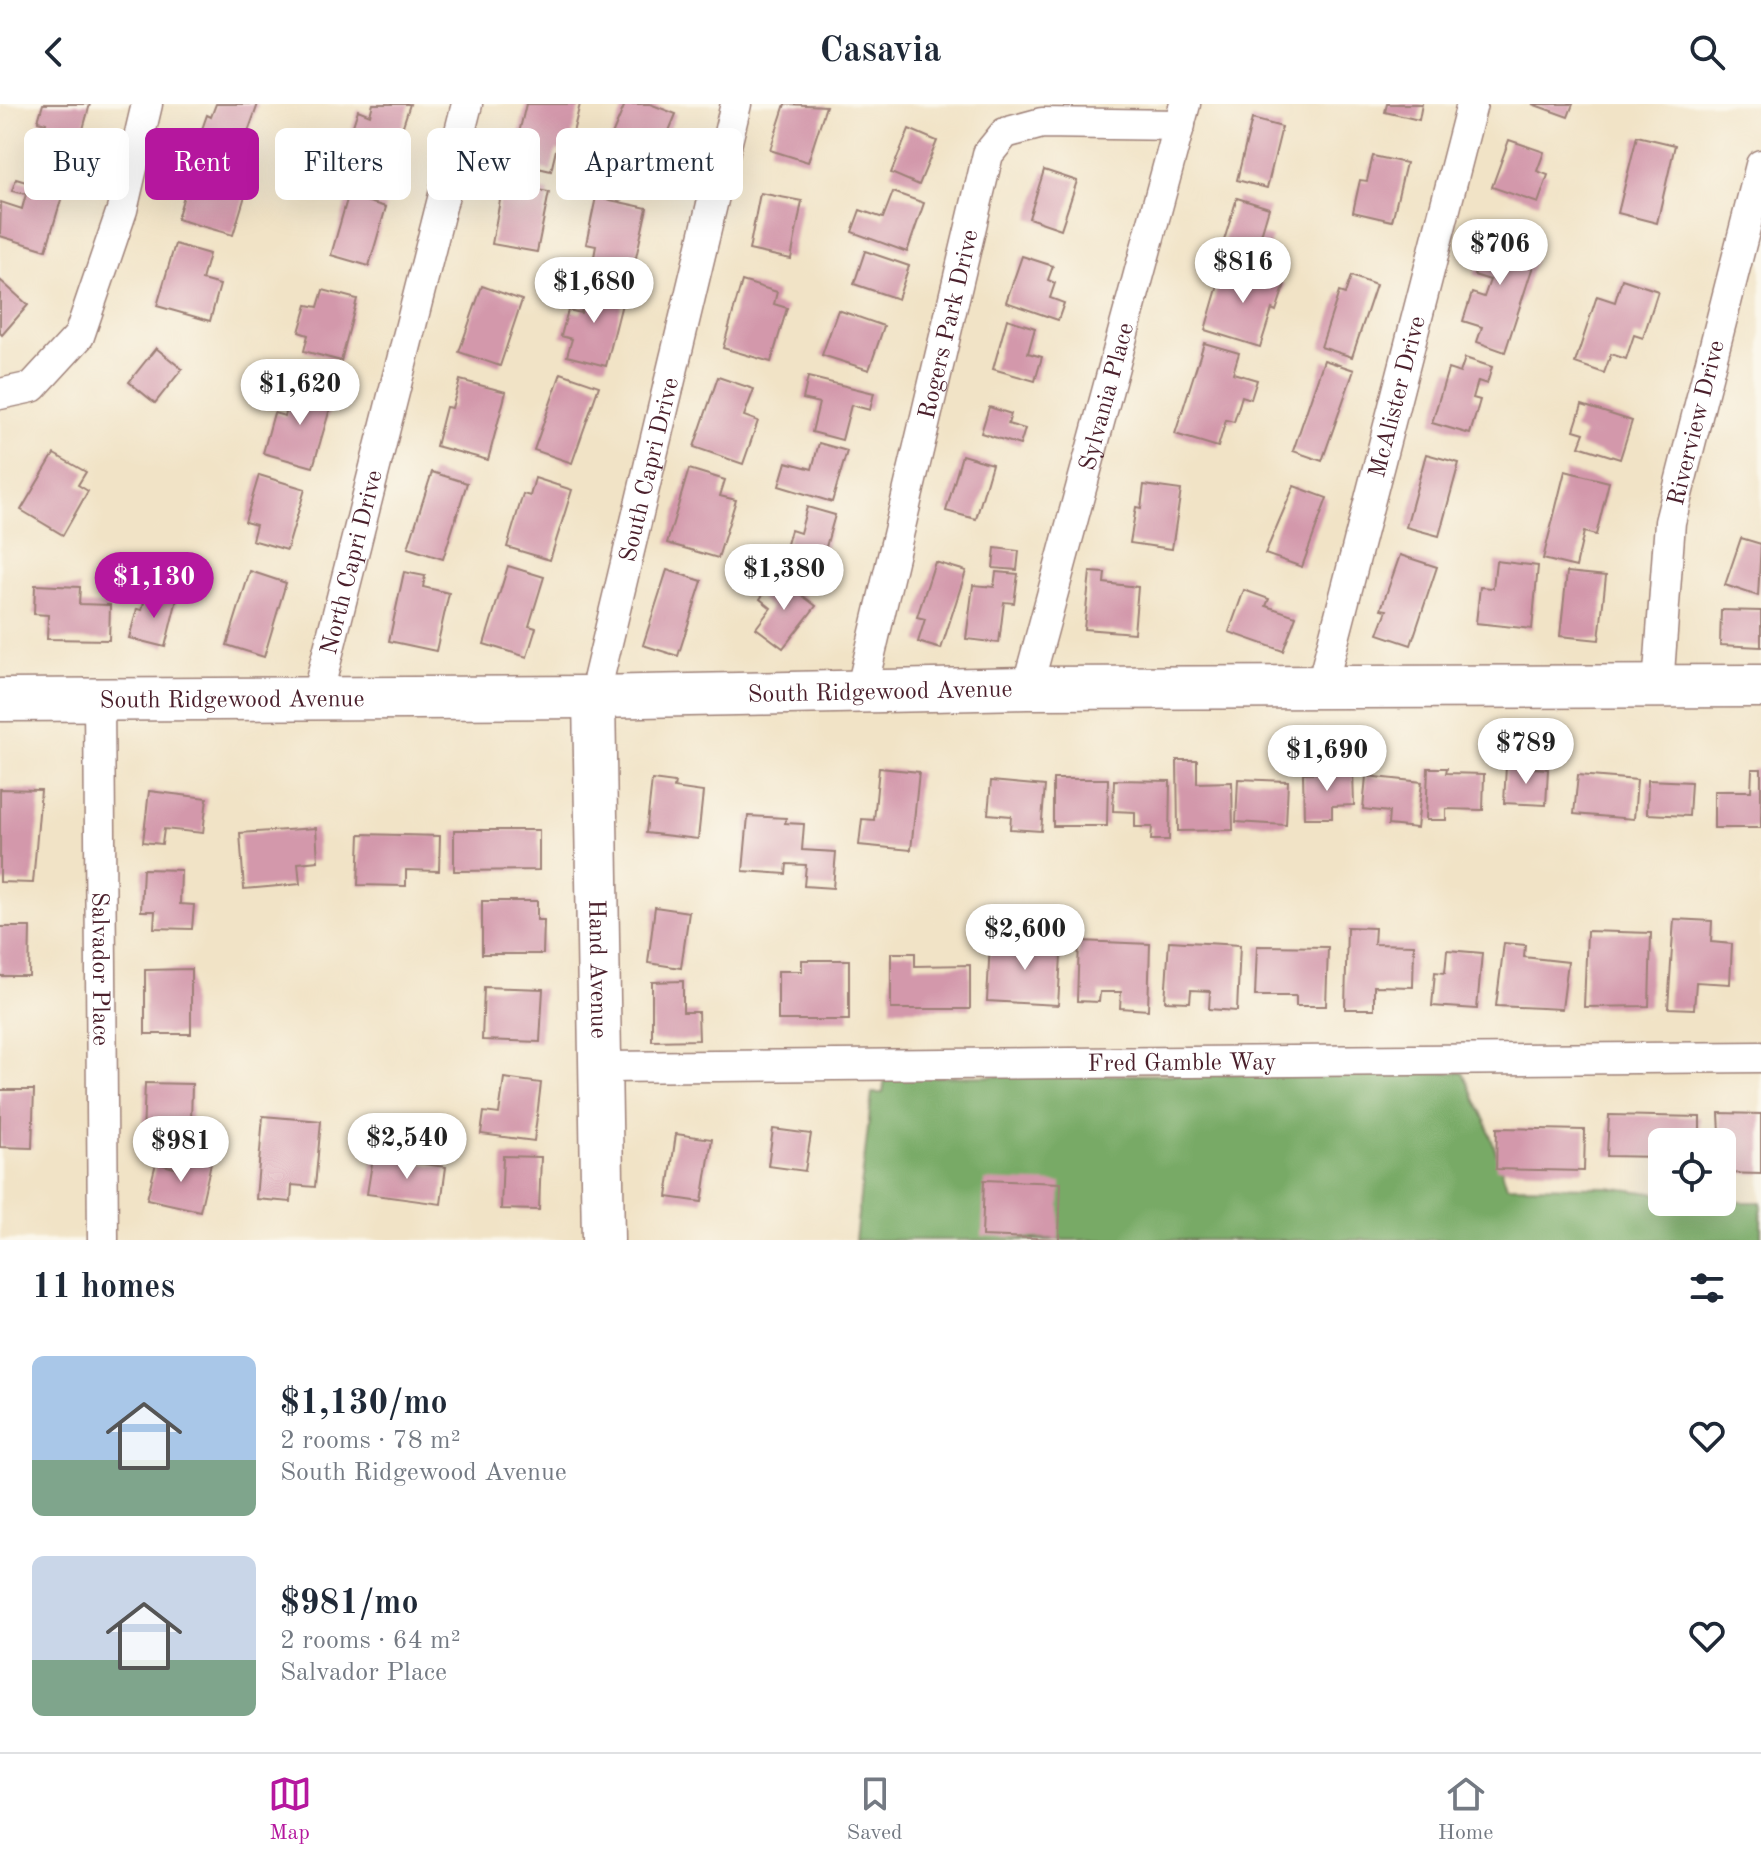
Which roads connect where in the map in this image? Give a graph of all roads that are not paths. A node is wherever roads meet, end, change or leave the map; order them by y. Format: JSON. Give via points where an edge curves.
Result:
{"nodes":[{"id":1,"x":147,"y":104,"type":"edge"},
{"id":2,"x":467,"y":104,"type":"edge"},
{"id":3,"x":736,"y":104,"type":"edge"},
{"id":4,"x":1472,"y":104,"type":"edge"},
{"id":5,"x":1182,"y":114,"type":"edge"},
{"id":6,"x":1761,"y":165,"type":"edge"},
{"id":7,"x":0,"y":394,"type":"edge"},
{"id":8,"x":1761,"y":686,"type":"edge"},
{"id":9,"x":1658,"y":687,"type":"junction"},
{"id":10,"x":1027,"y":688,"type":"junction"},
{"id":11,"x":1321,"y":689,"type":"junction"},
{"id":12,"x":861,"y":692,"type":"junction"},
{"id":13,"x":317,"y":696,"type":"junction"},
{"id":14,"x":594,"y":697,"type":"junction"},
{"id":15,"x":99,"y":699,"type":"junction"},
{"id":16,"x":0,"y":700,"type":"edge"},
{"id":17,"x":1761,"y":1057,"type":"edge"},
{"id":18,"x":602,"y":1067,"type":"junction"},
{"id":19,"x":103,"y":1240,"type":"edge"},
{"id":20,"x":603,"y":1240,"type":"edge"}],
"edges":[{"from":1,"to":7,"type":"street","via":[[122,210],[79,336],[32,387]]},
{"from":2,"to":13,"type":"street","name":"North Capri Drive"},
{"from":3,"to":14,"type":"street","name":"South Capri Drive"},
{"from":4,"to":11,"type":"street","name":"McAlister Drive"},
{"from":5,"to":10,"type":"street","name":"Sylvania Place"},
{"from":5,"to":12,"type":"street","name":"Rogers Park Drive","via":[[1042,123],[1005,133],[988,154]]},
{"from":6,"to":9,"type":"street","name":"Riverview Drive","via":[[1670,522]]},
{"from":8,"to":9,"type":"street","name":"South Ridgewood Avenue"},
{"from":9,"to":11,"type":"street","name":"South Ridgewood Avenue"},
{"from":10,"to":11,"type":"street","name":"South Ridgewood Avenue"},
{"from":10,"to":12,"type":"street","name":"South Ridgewood Avenue"},
{"from":12,"to":14,"type":"street","name":"South Ridgewood Avenue"},
{"from":13,"to":14,"type":"street","name":"South Ridgewood Avenue"},
{"from":13,"to":15,"type":"street","name":"South Ridgewood Avenue"},
{"from":14,"to":18,"type":"street","name":"Hand Avenue"},
{"from":15,"to":16,"type":"street","name":"South Ridgewood Avenue"},
{"from":15,"to":19,"type":"street","name":"Salvador Place"},
{"from":17,"to":18,"type":"street","name":"Fred Gamble Way"},
{"from":18,"to":20,"type":"street","name":"Hand Avenue"}]}
